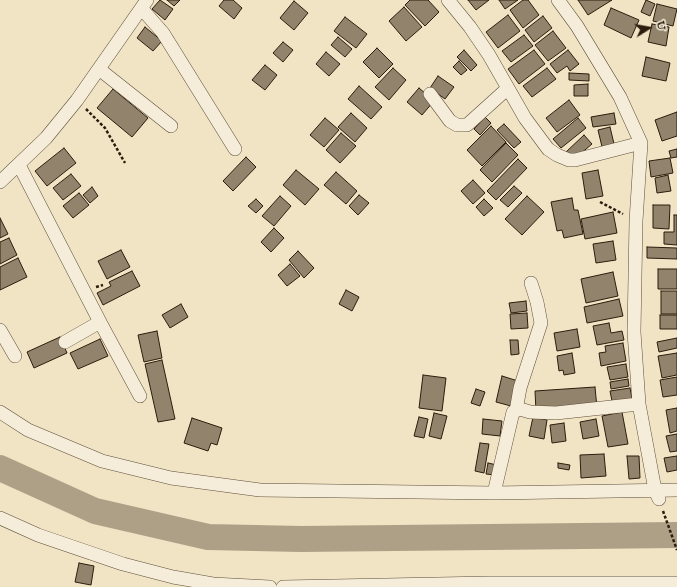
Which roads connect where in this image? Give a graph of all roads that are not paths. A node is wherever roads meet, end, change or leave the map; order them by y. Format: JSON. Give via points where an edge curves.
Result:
{"nodes":[{"id":1,"x":448,"y":0,"type":"edge"},
{"id":2,"x":558,"y":0,"type":"edge"},
{"id":3,"x":145,"y":5,"type":"edge"},
{"id":4,"x":99,"y":69,"type":"junction"},
{"id":5,"x":508,"y":88,"type":"junction"},
{"id":6,"x":430,"y":94,"type":"dead end"},
{"id":7,"x":171,"y":126,"type":"dead end"},
{"id":8,"x":641,"y":144,"type":"junction"},
{"id":9,"x":235,"y":149,"type":"dead end"},
{"id":10,"x":18,"y":165,"type":"junction"},
{"id":11,"x":0,"y":182,"type":"edge"},
{"id":12,"x":531,"y":283,"type":"dead end"},
{"id":13,"x":100,"y":322,"type":"junction"},
{"id":14,"x":0,"y":330,"type":"edge"},
{"id":15,"x":65,"y":342,"type":"dead end"},
{"id":16,"x":15,"y":356,"type":"dead end"},
{"id":17,"x":140,"y":396,"type":"dead end"},
{"id":18,"x":639,"y":404,"type":"junction"},
{"id":19,"x":516,"y":410,"type":"junction"},
{"id":20,"x":0,"y":412,"type":"edge"},
{"id":21,"x":677,"y":490,"type":"edge"},
{"id":22,"x":494,"y":493,"type":"junction"},
{"id":23,"x":657,"y":495,"type":"junction"},
{"id":24,"x":0,"y":518,"type":"edge"},
{"id":25,"x":677,"y":583,"type":"edge"},
{"id":26,"x":489,"y":585,"type":"edge"},
{"id":27,"x":270,"y":587,"type":"edge"},
{"id":28,"x":283,"y":587,"type":"edge"}],
"edges":[{"from":1,"to":5,"type":"street","via":[[470,27]]},
{"from":2,"to":8,"type":"street","via":[[577,26],[620,97]]},
{"from":3,"to":4,"type":"street"},
{"from":3,"to":9,"type":"street"},
{"from":4,"to":7,"type":"street"},
{"from":4,"to":10,"type":"street","via":[[46,138]]},
{"from":5,"to":6,"type":"street","via":[[467,125],[457,125],[450,121]]},
{"from":5,"to":8,"type":"street","via":[[539,139],[557,155],[575,160]]},
{"from":8,"to":18,"type":"street","via":[[636,221],[634,332]]},
{"from":10,"to":11,"type":"street"},
{"from":10,"to":13,"type":"street"},
{"from":12,"to":19,"type":"street","via":[[541,323],[520,388]]},
{"from":13,"to":15,"type":"street"},
{"from":13,"to":17,"type":"street"},
{"from":14,"to":16,"type":"street"},
{"from":18,"to":19,"type":"street","via":[[556,413]]},
{"from":18,"to":23,"type":"street"},
{"from":19,"to":22,"type":"street","via":[[511,415]]},
{"from":20,"to":22,"type":"street","via":[[28,430],[102,461],[171,478],[260,490]]},
{"from":21,"to":23,"type":"street"},
{"from":22,"to":23,"type":"street"},
{"from":24,"to":27,"type":"street","via":[[38,535],[123,564],[173,577],[213,584]]},
{"from":25,"to":26,"type":"street"},
{"from":26,"to":28,"type":"street"}]}
